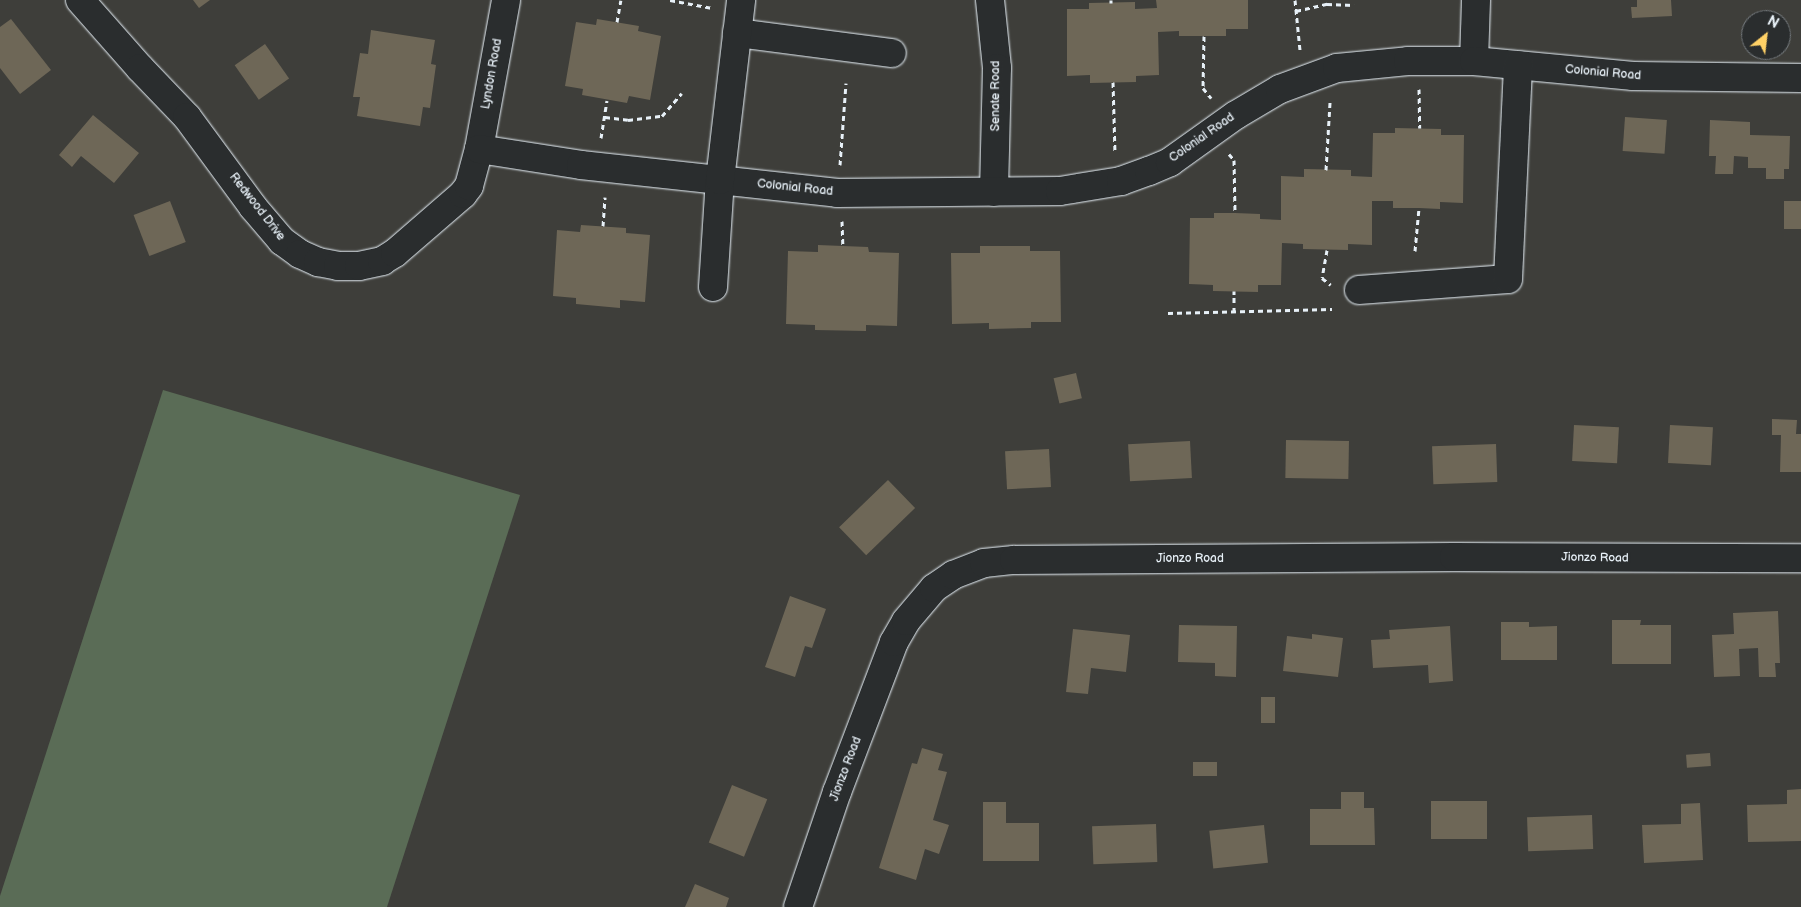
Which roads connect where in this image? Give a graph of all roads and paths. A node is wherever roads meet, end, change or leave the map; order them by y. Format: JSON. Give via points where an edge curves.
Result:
{"nodes":[{"id":1,"x":80,"y":0,"type":"edge"},
{"id":2,"x":506,"y":0,"type":"edge"},
{"id":3,"x":621,"y":0,"type":"edge"},
{"id":4,"x":670,"y":0,"type":"edge"},
{"id":5,"x":990,"y":0,"type":"edge"},
{"id":6,"x":1295,"y":0,"type":"edge"},
{"id":7,"x":1476,"y":0,"type":"edge"},
{"id":8,"x":730,"y":4,"type":"edge"},
{"id":9,"x":1354,"y":4,"type":"dead end"},
{"id":10,"x":1296,"y":11,"type":"junction"},
{"id":11,"x":617,"y":22,"type":"dead end"},
{"id":12,"x":737,"y":33,"type":"junction"},
{"id":13,"x":1204,"y":36,"type":"dead end"},
{"id":14,"x":892,"y":53,"type":"dead end"},
{"id":15,"x":1420,"y":61,"type":"junction"},
{"id":16,"x":1474,"y":61,"type":"junction"},
{"id":17,"x":1518,"y":65,"type":"junction"},
{"id":18,"x":1334,"y":69,"type":"junction"},
{"id":19,"x":1308,"y":78,"type":"junction"},
{"id":20,"x":1801,"y":78,"type":"edge"},
{"id":21,"x":1113,"y":82,"type":"dead end"},
{"id":22,"x":682,"y":93,"type":"dead end"},
{"id":23,"x":607,"y":100,"type":"dead end"},
{"id":24,"x":604,"y":117,"type":"junction"},
{"id":25,"x":1219,"y":126,"type":"junction"},
{"id":26,"x":1420,"y":128,"type":"dead end"},
{"id":27,"x":479,"y":149,"type":"junction"},
{"id":28,"x":608,"y":168,"type":"junction"},
{"id":29,"x":1326,"y":170,"type":"dead end"},
{"id":30,"x":720,"y":180,"type":"junction"},
{"id":31,"x":1115,"y":182,"type":"junction"},
{"id":32,"x":994,"y":192,"type":"junction"},
{"id":33,"x":1419,"y":208,"type":"dead end"},
{"id":34,"x":1234,"y":213,"type":"dead end"},
{"id":35,"x":1327,"y":250,"type":"dead end"},
{"id":36,"x":1415,"y":251,"type":"dead end"},
{"id":37,"x":713,"y":287,"type":"dead end"},
{"id":38,"x":1346,"y":288,"type":"joint"},
{"id":39,"x":1234,"y":291,"type":"dead end"},
{"id":40,"x":1332,"y":309,"type":"dead end"},
{"id":41,"x":1234,"y":312,"type":"junction"},
{"id":42,"x":1168,"y":313,"type":"dead end"},
{"id":43,"x":1801,"y":558,"type":"edge"},
{"id":44,"x":798,"y":907,"type":"edge"}],
"edges":[{"from":1,"to":27,"type":"street","name":"Redwood Drive","via":[[188,117],[253,207],[282,241],[309,258],[338,266],[359,266],[382,261],[395,253],[463,194],[474,174]]},
{"from":2,"to":27,"type":"street","name":"Lyndon Road"},
{"from":3,"to":11,"type":"path"},
{"from":4,"to":8,"type":"path"},
{"from":5,"to":32,"type":"street","name":"Senate Road","via":[[997,68]]},
{"from":6,"to":10,"type":"path"},
{"from":7,"to":16,"type":"street"},
{"from":8,"to":12,"type":"street"},
{"from":9,"to":10,"type":"path","via":[[1327,4]]},
{"from":10,"to":19,"type":"path","via":[[1298,42]]},
{"from":12,"to":14,"type":"street"},
{"from":12,"to":30,"type":"street"},
{"from":13,"to":25,"type":"path","via":[[1203,88]]},
{"from":15,"to":16,"type":"street","name":"Colonial Road"},
{"from":15,"to":18,"type":"street","name":"Colonial Road"},
{"from":15,"to":26,"type":"path"},
{"from":16,"to":17,"type":"street","name":"Colonial Road"},
{"from":17,"to":20,"type":"street","name":"Colonial Road","via":[[1633,76]]},
{"from":17,"to":38,"type":"street","via":[[1508,279]]},
{"from":18,"to":19,"type":"street","name":"Colonial Road"},
{"from":18,"to":29,"type":"path"},
{"from":19,"to":25,"type":"street","name":"Colonial Road","via":[[1280,89]]},
{"from":21,"to":31,"type":"path"},
{"from":22,"to":24,"type":"path","via":[[662,116],[628,120]]},
{"from":23,"to":24,"type":"path"},
{"from":24,"to":28,"type":"path","via":[[599,152]]},
{"from":25,"to":31,"type":"street","name":"Colonial Road","via":[[1170,162]]},
{"from":25,"to":34,"type":"path","via":[[1234,160]]},
{"from":27,"to":28,"type":"street","name":"Colonial Road"},
{"from":28,"to":30,"type":"street","name":"Colonial Road"},
{"from":30,"to":32,"type":"street","name":"Colonial Road","via":[[837,193]]},
{"from":30,"to":37,"type":"street"},
{"from":31,"to":32,"type":"street","name":"Colonial Road","via":[[1060,191]]},
{"from":33,"to":36,"type":"path"},
{"from":35,"to":38,"type":"path","via":[[1322,278]]},
{"from":39,"to":41,"type":"path"},
{"from":40,"to":41,"type":"path"},
{"from":41,"to":42,"type":"path"},
{"from":43,"to":44,"type":"street","name":"Jionzo Road","via":[[1454,557],[1014,560],[984,563],[953,575],[934,588],[906,621],[894,642],[836,792]]}]}
